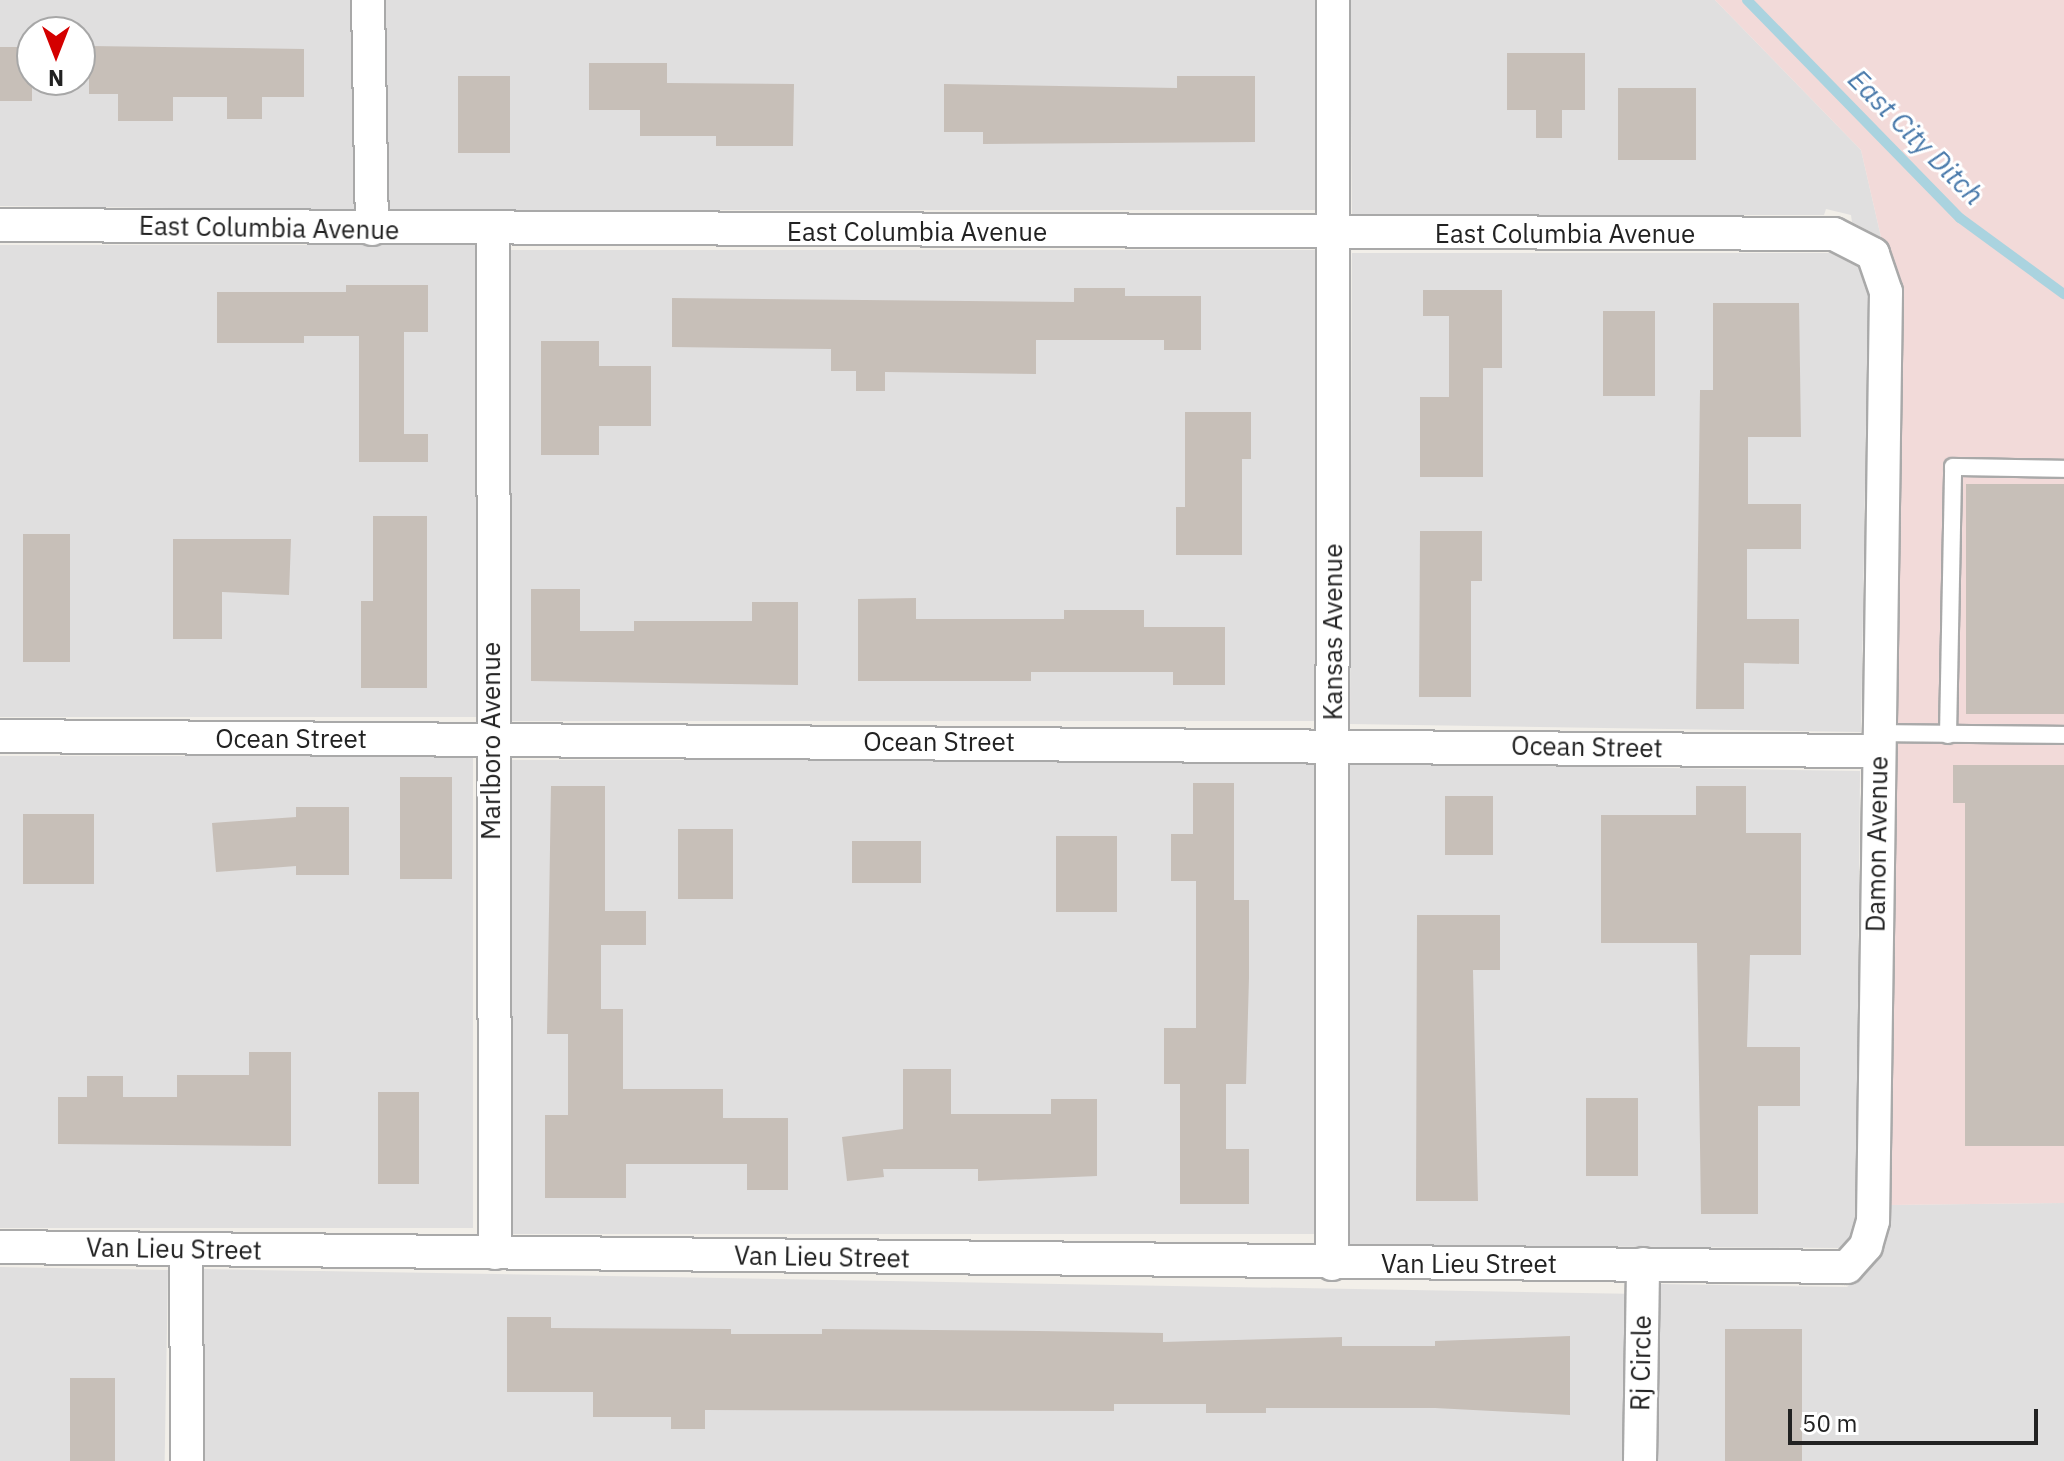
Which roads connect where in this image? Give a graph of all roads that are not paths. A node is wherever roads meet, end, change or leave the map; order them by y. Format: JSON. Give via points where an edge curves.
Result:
{"nodes":[{"id":1,"x":368,"y":0,"type":"edge"},
{"id":2,"x":1333,"y":0,"type":"edge"},
{"id":3,"x":0,"y":225,"type":"edge"},
{"id":4,"x":372,"y":229,"type":"junction"},
{"id":5,"x":493,"y":230,"type":"junction"},
{"id":6,"x":1335,"y":234,"type":"junction"},
{"id":7,"x":1834,"y":234,"type":"joint"},
{"id":8,"x":2064,"y":469,"type":"edge"},
{"id":9,"x":1948,"y":735,"type":"junction"},
{"id":10,"x":2064,"y":735,"type":"edge"},
{"id":11,"x":0,"y":736,"type":"edge"},
{"id":12,"x":490,"y":740,"type":"junction"},
{"id":13,"x":1878,"y":742,"type":"junction"},
{"id":14,"x":1333,"y":744,"type":"junction"},
{"id":15,"x":0,"y":1247,"type":"edge"},
{"id":16,"x":186,"y":1249,"type":"junction"},
{"id":17,"x":495,"y":1253,"type":"junction"},
{"id":18,"x":1332,"y":1264,"type":"junction"},
{"id":19,"x":1643,"y":1264,"type":"junction"},
{"id":20,"x":187,"y":1461,"type":"edge"},
{"id":21,"x":1640,"y":1461,"type":"edge"}],
"edges":[{"from":1,"to":4,"type":"street"},
{"from":2,"to":6,"type":"street","name":"Kansas Avenue"},
{"from":3,"to":4,"type":"street","name":"East Columbia Avenue"},
{"from":4,"to":5,"type":"street","name":"East Columbia Avenue"},
{"from":5,"to":6,"type":"street","name":"East Columbia Avenue"},
{"from":5,"to":12,"type":"street","name":"Marlboro Avenue"},
{"from":6,"to":7,"type":"street","name":"East Columbia Avenue"},
{"from":6,"to":14,"type":"street","name":"Kansas Avenue"},
{"from":7,"to":13,"type":"street","name":"Damon Avenue","via":[[1873,254],[1886,292]]},
{"from":8,"to":9,"type":"lane","via":[[1953,467]]},
{"from":9,"to":10,"type":"lane"},
{"from":9,"to":13,"type":"lane"},
{"from":11,"to":12,"type":"street","name":"Ocean Street"},
{"from":12,"to":14,"type":"street","name":"Ocean Street"},
{"from":12,"to":17,"type":"street","name":"Marlboro Avenue"},
{"from":13,"to":14,"type":"street","name":"Ocean Street"},
{"from":13,"to":19,"type":"street","name":"Damon Avenue","via":[[1873,1221],[1866,1246],[1847,1267]]},
{"from":14,"to":18,"type":"street","name":"Kansas Avenue"},
{"from":15,"to":16,"type":"street","name":"Van Lieu Street"},
{"from":16,"to":17,"type":"street","name":"Van Lieu Street"},
{"from":16,"to":20,"type":"street"},
{"from":17,"to":18,"type":"street","name":"Van Lieu Street"},
{"from":18,"to":19,"type":"street","name":"Van Lieu Street"},
{"from":19,"to":21,"type":"street","name":"Rj Circle"}]}
